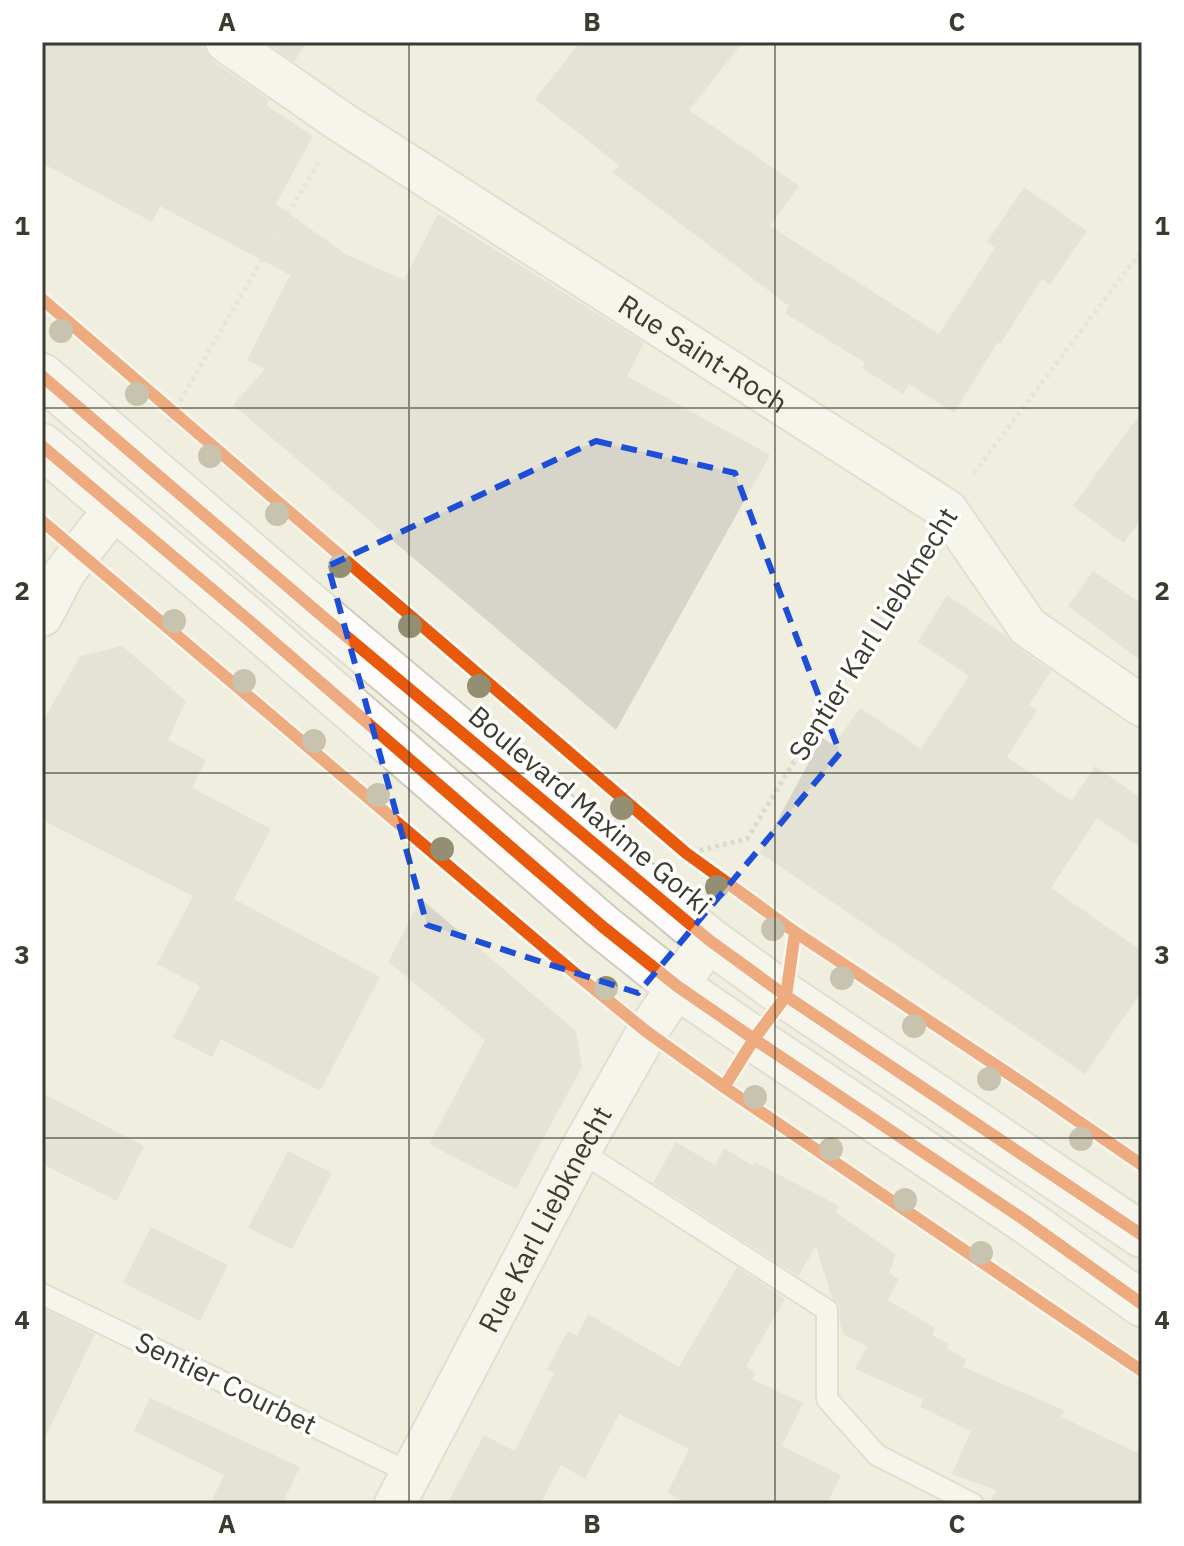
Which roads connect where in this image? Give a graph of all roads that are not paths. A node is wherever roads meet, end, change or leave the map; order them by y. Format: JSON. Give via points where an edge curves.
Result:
{"nodes":[{"id":1,"x":226,"y":42,"type":"edge"},
{"id":2,"x":42,"y":376,"type":"edge"},
{"id":3,"x":42,"y":446,"type":"edge"},
{"id":4,"x":115,"y":508,"type":"junction"},
{"id":5,"x":42,"y":616,"type":"edge"},
{"id":6,"x":1142,"y":706,"type":"edge"},
{"id":7,"x":709,"y":940,"type":"junction"},
{"id":8,"x":677,"y":986,"type":"junction"},
{"id":9,"x":580,"y":1151,"type":"junction"},
{"id":10,"x":1142,"y":1235,"type":"edge"},
{"id":11,"x":42,"y":1294,"type":"edge"},
{"id":12,"x":1142,"y":1304,"type":"edge"},
{"id":13,"x":402,"y":1488,"type":"edge"},
{"id":14,"x":973,"y":1504,"type":"edge"}],
"edges":[{"from":1,"to":6,"type":"street","name":"Rue Saint-Roch","via":[[341,122],[947,510],[1028,627]]},
{"from":2,"to":7,"type":"main road","name":"Boulevard Maxime Gorki"},
{"from":3,"to":4,"type":"main road"},
{"from":4,"to":5,"type":"street","via":[[65,572]]},
{"from":4,"to":8,"type":"main road"},
{"from":7,"to":8,"type":"street","name":"Rue Karl Liebknecht"},
{"from":7,"to":10,"type":"main road","name":"Boulevard Maxime Gorki"},
{"from":8,"to":9,"type":"street","name":"Rue Karl Liebknecht"},
{"from":8,"to":12,"type":"main road"},
{"from":9,"to":13,"type":"street","name":"Rue Karl Liebknecht"},
{"from":9,"to":14,"type":"lane","via":[[827,1310],[827,1399],[877,1455]]},
{"from":11,"to":13,"type":"lane","name":"Sentier Courbet"}]}
